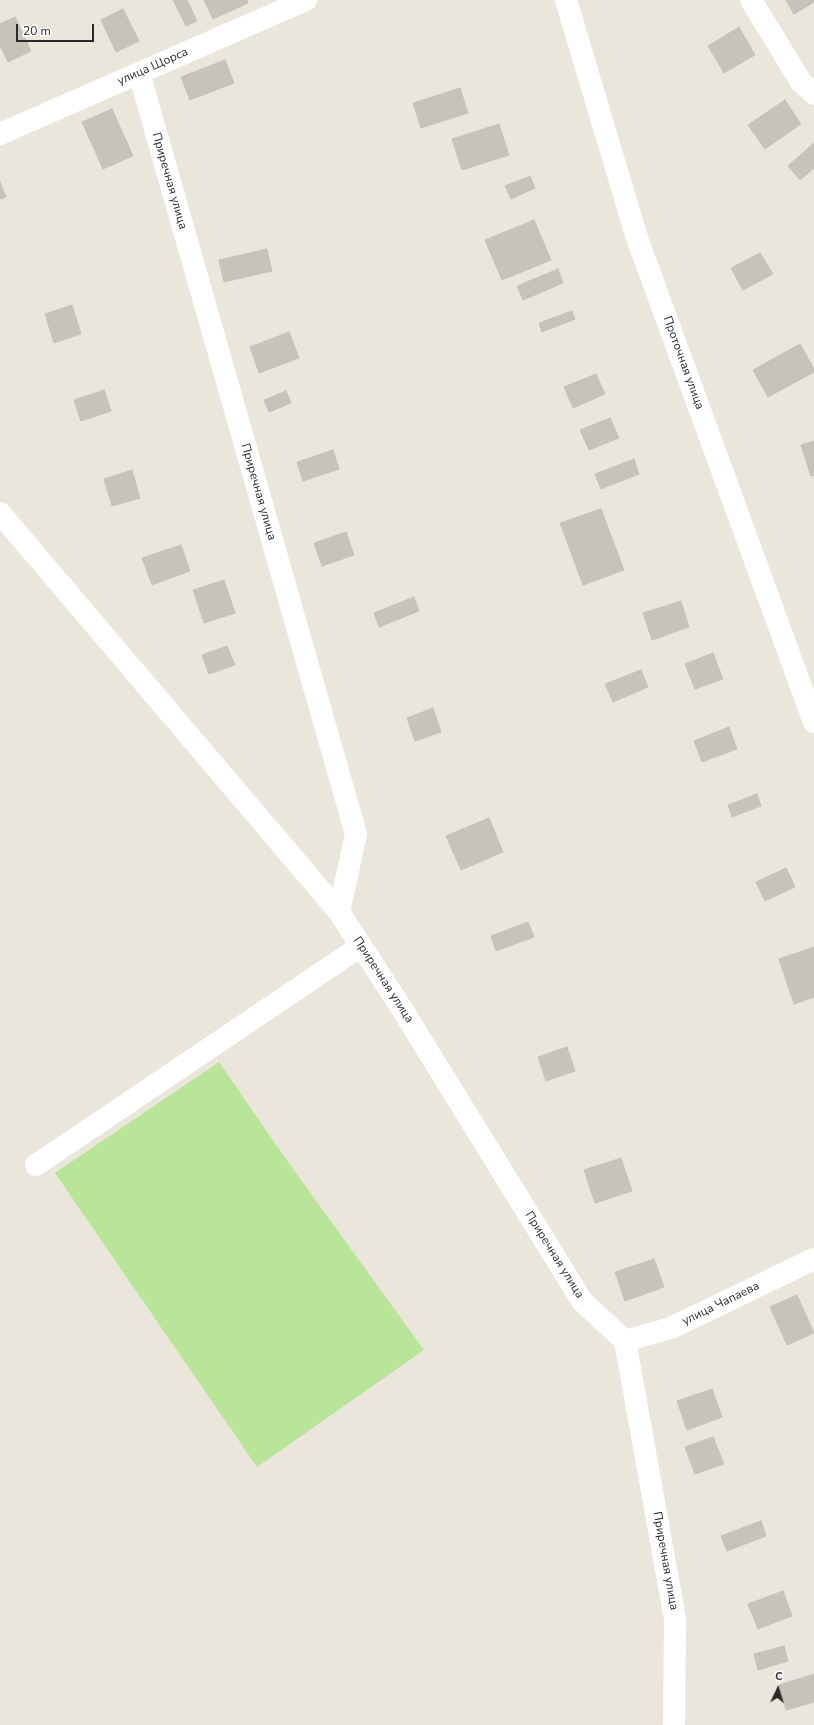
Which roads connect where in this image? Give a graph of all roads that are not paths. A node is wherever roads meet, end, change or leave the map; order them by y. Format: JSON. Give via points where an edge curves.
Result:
{"nodes":[{"id":1,"x":306,"y":0,"type":"edge"},
{"id":2,"x":566,"y":0,"type":"edge"},
{"id":3,"x":751,"y":0,"type":"edge"},
{"id":4,"x":139,"y":73,"type":"junction"},
{"id":5,"x":814,"y":94,"type":"edge"},
{"id":6,"x":0,"y":134,"type":"edge"},
{"id":7,"x":0,"y":513,"type":"edge"},
{"id":8,"x":814,"y":722,"type":"edge"},
{"id":9,"x":339,"y":912,"type":"junction"},
{"id":10,"x":361,"y":946,"type":"junction"},
{"id":11,"x":36,"y":1165,"type":"dead end"},
{"id":12,"x":814,"y":1259,"type":"edge"},
{"id":13,"x":625,"y":1341,"type":"junction"},
{"id":14,"x":674,"y":1725,"type":"edge"}],
"edges":[{"from":1,"to":4,"type":"street","name":"улица Щорса"},
{"from":2,"to":8,"type":"street","name":"Проточная улица","via":[[637,238]]},
{"from":3,"to":5,"type":"street","via":[[801,82]]},
{"from":4,"to":6,"type":"street","name":"улица Щорса"},
{"from":4,"to":9,"type":"street","name":"Приречная улица","via":[[356,834]]},
{"from":7,"to":9,"type":"street","name":"Приречная улица"},
{"from":9,"to":10,"type":"street","name":"Приречная улица"},
{"from":10,"to":11,"type":"street"},
{"from":10,"to":13,"type":"street","name":"Приречная улица","via":[[582,1301]]},
{"from":12,"to":13,"type":"street","name":"улица Чапаева","via":[[671,1328]]},
{"from":13,"to":14,"type":"street","name":"Приречная улица","via":[[675,1619]]}]}
